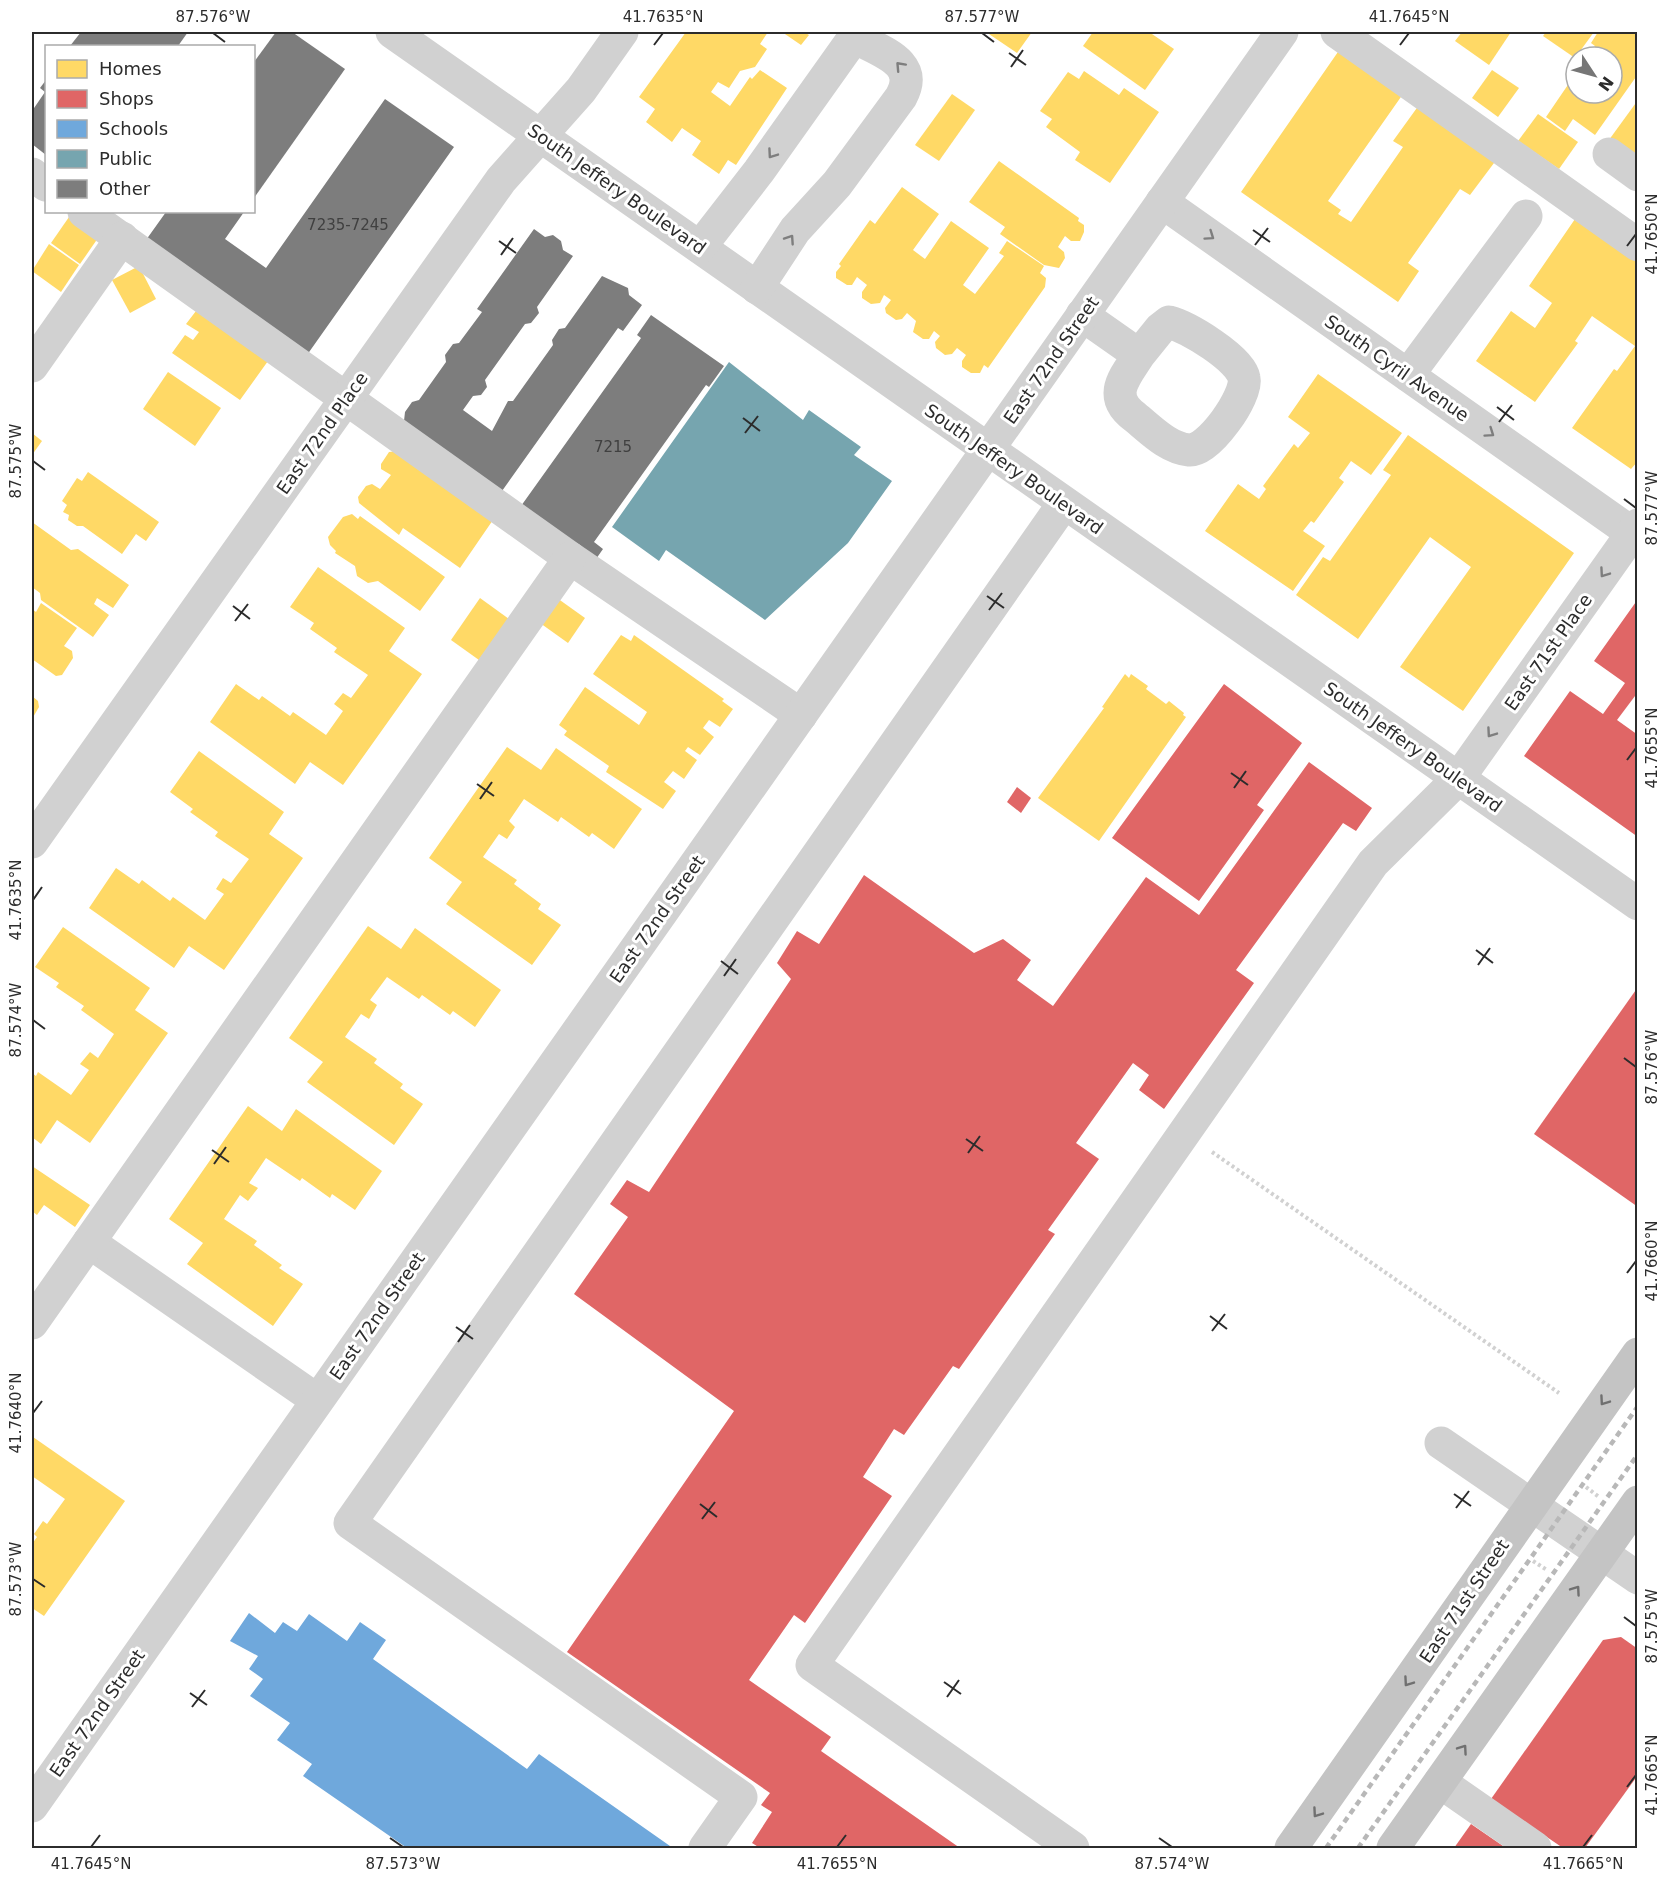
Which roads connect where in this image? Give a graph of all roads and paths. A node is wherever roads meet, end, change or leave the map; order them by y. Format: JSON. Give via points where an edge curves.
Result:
{"nodes":[{"id":1,"x":392,"y":32,"type":"edge"},
{"id":2,"x":622,"y":32,"type":"edge"},
{"id":3,"x":1282,"y":32,"type":"edge"},
{"id":4,"x":1336,"y":32,"type":"edge"},
{"id":5,"x":541,"y":135,"type":"junction"},
{"id":6,"x":1609,"y":154,"type":"dead end"},
{"id":7,"x":32,"y":174,"type":"edge"},
{"id":8,"x":1638,"y":175,"type":"edge"},
{"id":9,"x":45,"y":184,"type":"edge"},
{"id":10,"x":1162,"y":202,"type":"junction"},
{"id":11,"x":85,"y":213,"type":"edge"},
{"id":12,"x":1526,"y":216,"type":"dead end"},
{"id":13,"x":122,"y":238,"type":"junction"},
{"id":14,"x":1638,"y":245,"type":"edge"},
{"id":15,"x":700,"y":247,"type":"junction"},
{"id":16,"x":757,"y":288,"type":"junction"},
{"id":17,"x":1082,"y":315,"type":"junction"},
{"id":18,"x":1139,"y":355,"type":"dead end"},
{"id":19,"x":32,"y":366,"type":"edge"},
{"id":20,"x":1408,"y":375,"type":"junction"},
{"id":21,"x":345,"y":400,"type":"junction"},
{"id":22,"x":987,"y":450,"type":"junction"},
{"id":23,"x":1064,"y":503,"type":"junction"},
{"id":24,"x":1635,"y":529,"type":"edge"},
{"id":25,"x":570,"y":558,"type":"junction"},
{"id":26,"x":801,"y":715,"type":"junction"},
{"id":27,"x":1458,"y":779,"type":"junction"},
{"id":28,"x":32,"y":842,"type":"edge"},
{"id":29,"x":1638,"y":904,"type":"edge"},
{"id":30,"x":1204,"y":1146,"type":"dead end"},
{"id":31,"x":89,"y":1242,"type":"junction"},
{"id":32,"x":32,"y":1323,"type":"edge"},
{"id":33,"x":1638,"y":1354,"type":"edge"},
{"id":34,"x":1559,"y":1393,"type":"dead end"},
{"id":35,"x":317,"y":1400,"type":"junction"},
{"id":36,"x":1441,"y":1443,"type":"dead end"},
{"id":37,"x":1582,"y":1485,"type":"dead end"},
{"id":38,"x":1604,"y":1500,"type":"dead end"},
{"id":39,"x":1638,"y":1502,"type":"edge"},
{"id":40,"x":1531,"y":1504,"type":"junction"},
{"id":41,"x":1602,"y":1553,"type":"junction"},
{"id":42,"x":1530,"y":1559,"type":"dead end"},
{"id":43,"x":1552,"y":1574,"type":"dead end"},
{"id":44,"x":1638,"y":1578,"type":"edge"},
{"id":45,"x":1440,"y":1782,"type":"junction"},
{"id":46,"x":32,"y":1806,"type":"edge"},
{"id":47,"x":705,"y":1848,"type":"edge"},
{"id":48,"x":1073,"y":1848,"type":"edge"},
{"id":49,"x":1291,"y":1848,"type":"edge"},
{"id":50,"x":1393,"y":1848,"type":"edge"},
{"id":51,"x":1535,"y":1848,"type":"edge"}],
"edges":[{"from":1,"to":5,"type":"street","name":"South Jeffery Boulevard"},
{"from":2,"to":5,"type":"street","name":"East 72nd Place","via":[[581,90]]},
{"from":3,"to":10,"type":"street","name":"East 72nd Street"},
{"from":4,"to":14,"type":"street"},
{"from":5,"to":15,"type":"street","name":"South Jeffery Boulevard"},
{"from":5,"to":21,"type":"street","name":"East 72nd Place","via":[[501,180]]},
{"from":6,"to":8,"type":"street"},
{"from":7,"to":9,"type":"street"},
{"from":10,"to":17,"type":"street","name":"East 72nd Street"},
{"from":10,"to":20,"type":"street","name":"South Cyril Avenue","one_way":true},
{"from":11,"to":13,"type":"street"},
{"from":12,"to":20,"type":"street"},
{"from":13,"to":19,"type":"street"},
{"from":13,"to":21,"type":"street"},
{"from":15,"to":16,"type":"street","name":"South Jeffery Boulevard"},
{"from":16,"to":15,"type":"street","one_way":true,"via":[[795,231],[837,184],[901,97],[908,75],[898,63],[860,40],[850,43]]},
{"from":16,"to":22,"type":"street","name":"South Jeffery Boulevard"},
{"from":17,"to":18,"type":"street"},
{"from":17,"to":22,"type":"street","name":"East 72nd Street"},
{"from":20,"to":24,"type":"street","name":"South Cyril Avenue","one_way":true},
{"from":21,"to":25,"type":"street"},
{"from":21,"to":28,"type":"street","name":"East 72nd Place"},
{"from":22,"to":23,"type":"street","name":"South Jeffery Boulevard"},
{"from":22,"to":26,"type":"street","name":"East 72nd Street"},
{"from":23,"to":27,"type":"street","name":"South Jeffery Boulevard"},
{"from":23,"to":47,"type":"street","via":[[350,1523],[741,1797]]},
{"from":24,"to":27,"type":"street","name":"East 71st Place","one_way":true},
{"from":25,"to":26,"type":"street"},
{"from":25,"to":31,"type":"street"},
{"from":26,"to":35,"type":"street","name":"East 72nd Street"},
{"from":27,"to":29,"type":"street","name":"South Jeffery Boulevard"},
{"from":27,"to":48,"type":"street","name":"East 71st Place","via":[[1373,863],[812,1665]]},
{"from":30,"to":34,"type":"path"},
{"from":31,"to":32,"type":"street"},
{"from":31,"to":35,"type":"street"},
{"from":33,"to":40,"type":"main road","name":"East 71st Street","one_way":true},
{"from":35,"to":46,"type":"street","name":"East 72nd Street"},
{"from":36,"to":40,"type":"street"},
{"from":37,"to":38,"type":"path"},
{"from":39,"to":41,"type":"main road"},
{"from":40,"to":41,"type":"street"},
{"from":40,"to":49,"type":"main road","name":"East 71st Street","one_way":true},
{"from":41,"to":44,"type":"street"},
{"from":45,"to":41,"type":"main road","one_way":true},
{"from":42,"to":43,"type":"path"},
{"from":45,"to":50,"type":"main road"},
{"from":45,"to":51,"type":"street"}]}
